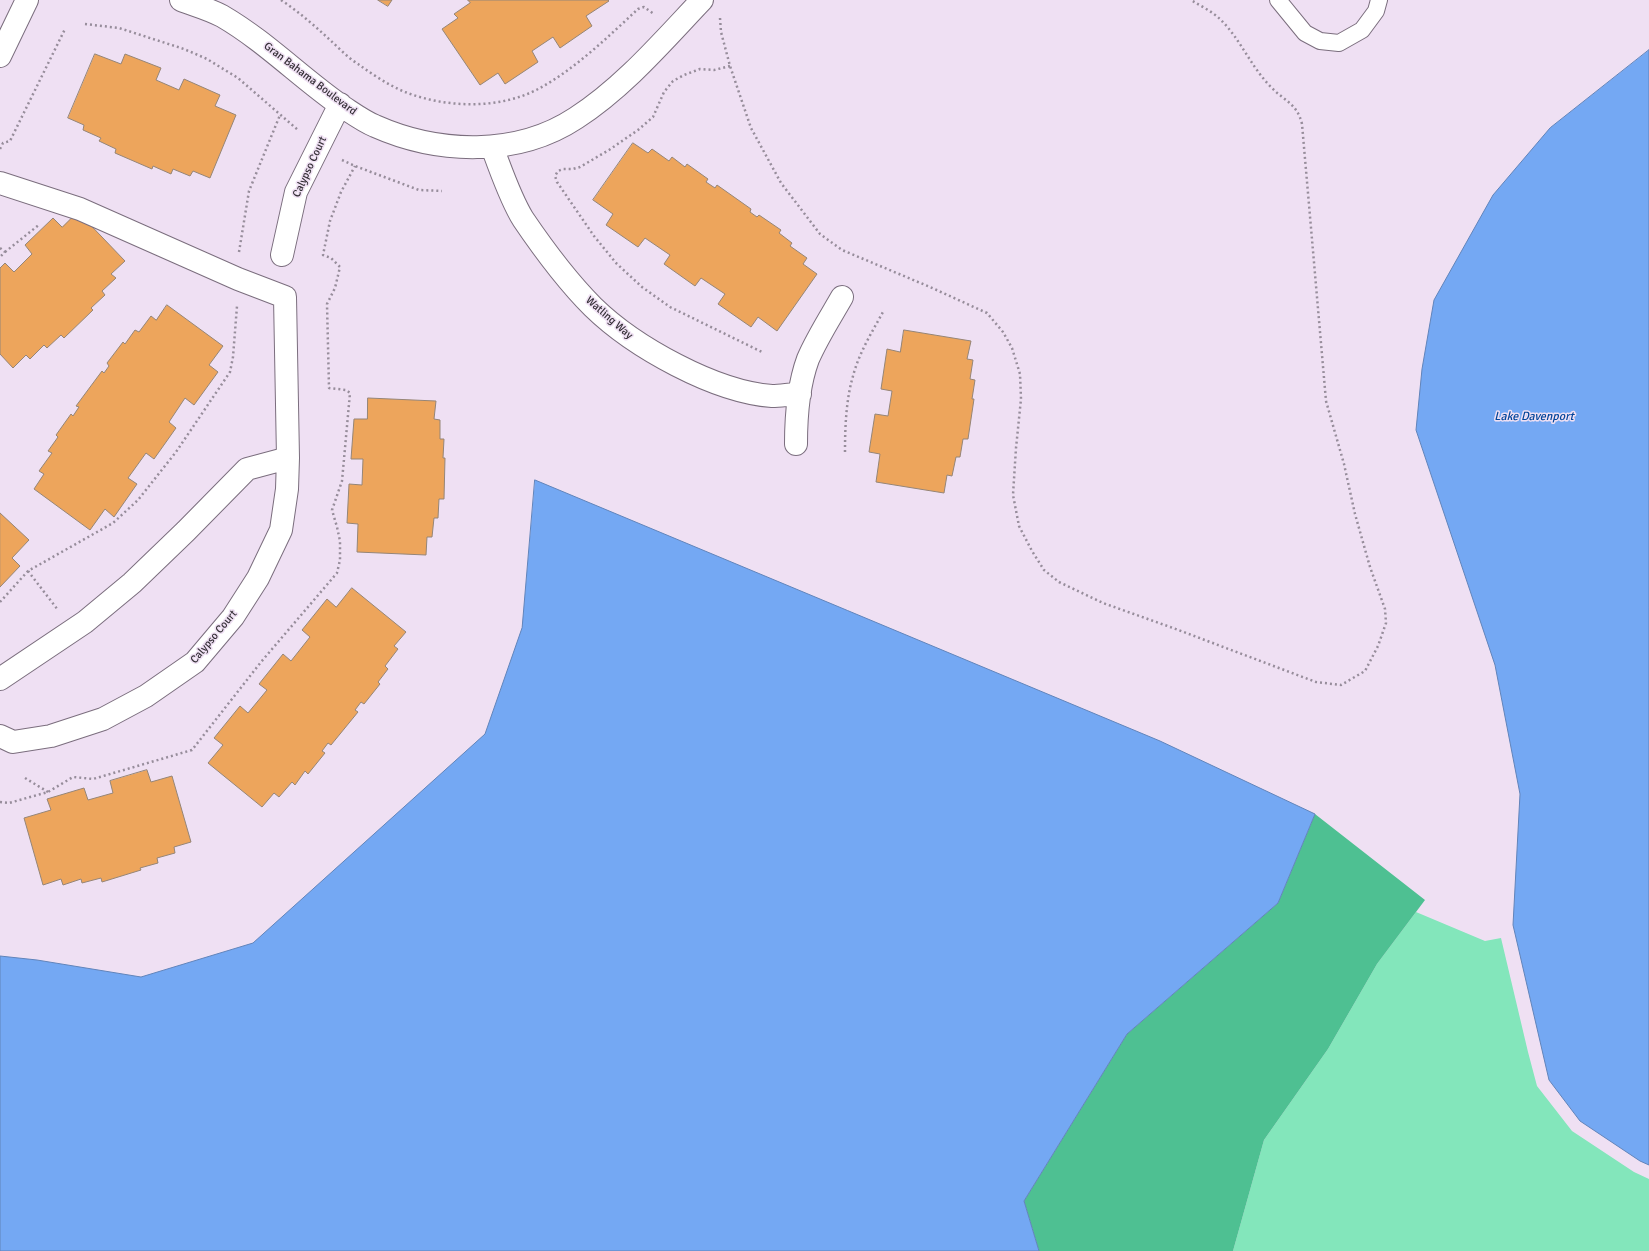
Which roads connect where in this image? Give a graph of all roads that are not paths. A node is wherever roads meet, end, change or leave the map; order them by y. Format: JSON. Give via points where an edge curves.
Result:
{"nodes":[{"id":1,"x":27,"y":0,"type":"edge"},
{"id":2,"x":181,"y":0,"type":"edge"},
{"id":3,"x":1278,"y":0,"type":"edge"},
{"id":4,"x":1379,"y":0,"type":"edge"},
{"id":5,"x":711,"y":5,"type":"edge"},
{"id":6,"x":0,"y":56,"type":"edge"},
{"id":7,"x":340,"y":104,"type":"junction"},
{"id":8,"x":492,"y":147,"type":"junction"},
{"id":9,"x":0,"y":183,"type":"edge"},
{"id":10,"x":282,"y":255,"type":"dead end"},
{"id":11,"x":842,"y":297,"type":"dead end"},
{"id":12,"x":800,"y":394,"type":"junction"},
{"id":13,"x":796,"y":444,"type":"dead end"},
{"id":14,"x":288,"y":458,"type":"junction"},
{"id":15,"x":0,"y":679,"type":"edge"},
{"id":16,"x":0,"y":736,"type":"edge"}],
"edges":[{"from":1,"to":6,"type":"street"},
{"from":2,"to":7,"type":"street","name":"Gran Bahama Boulevard","via":[[220,15],[255,38]]},
{"from":3,"to":4,"type":"lane","via":[[1305,33],[1320,41],[1340,44],[1362,30],[1376,11]]},
{"from":5,"to":8,"type":"street","name":"Gran Bahama Boulevard","via":[[576,119],[536,138]]},
{"from":7,"to":8,"type":"street","name":"Gran Bahama Boulevard","via":[[374,125],[410,139],[456,147]]},
{"from":7,"to":10,"type":"street","name":"Calypso Court","via":[[296,192]]},
{"from":8,"to":12,"type":"street","name":"Watling Way","via":[[514,199],[531,230],[561,271],[589,302],[631,339],[679,366],[727,387],[773,396]]},
{"from":9,"to":14,"type":"street","name":"Calypso Court","via":[[80,209],[285,298]]},
{"from":11,"to":12,"type":"street","via":[[808,360]]},
{"from":12,"to":13,"type":"street"},
{"from":14,"to":15,"type":"street","via":[[247,469],[132,583],[85,622]]},
{"from":14,"to":16,"type":"street","name":"Calypso Court","via":[[287,489],[281,530],[258,578],[233,617],[194,662],[146,696],[104,719],[52,736],[13,742]]}]}
